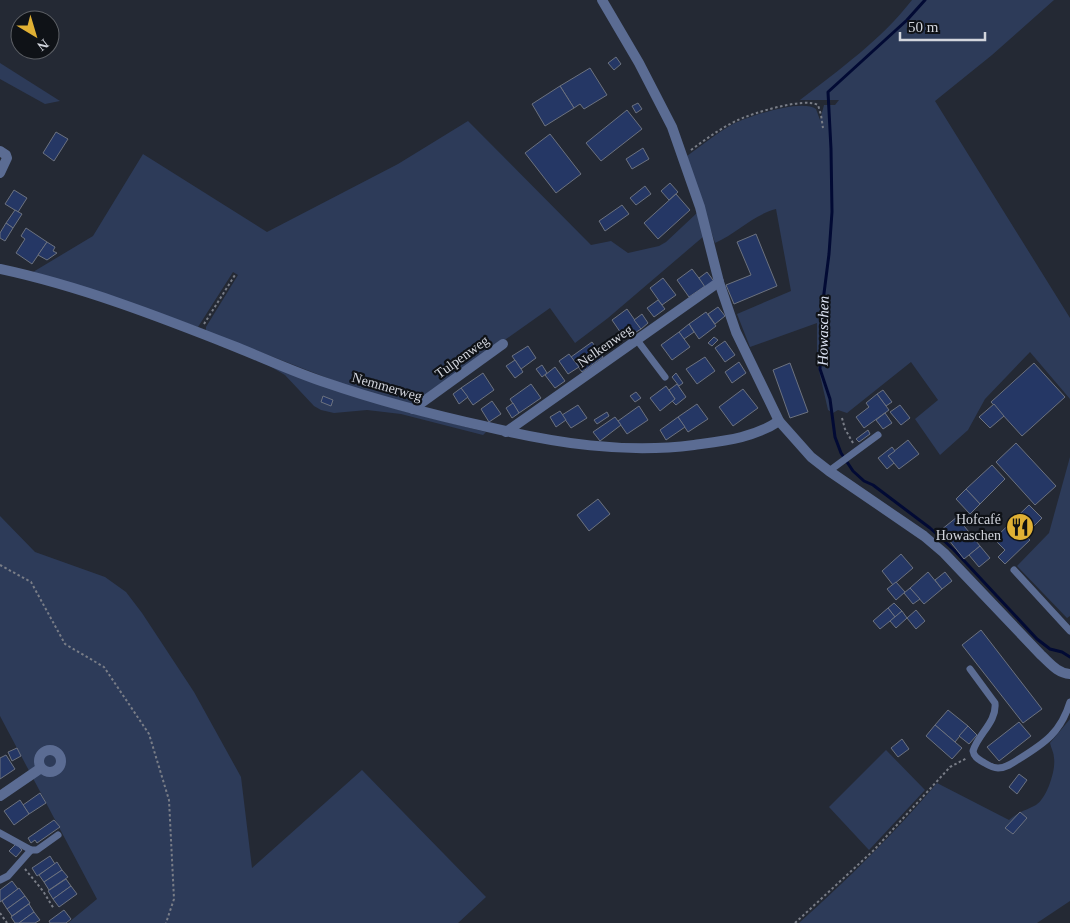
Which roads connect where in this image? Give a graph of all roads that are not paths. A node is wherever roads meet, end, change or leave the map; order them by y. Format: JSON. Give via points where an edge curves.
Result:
{"nodes":[{"id":1,"x":602,"y":0,"type":"edge"},
{"id":2,"x":0,"y":151,"type":"edge"},
{"id":3,"x":0,"y":173,"type":"edge"},
{"id":4,"x":0,"y":269,"type":"edge"},
{"id":5,"x":719,"y":282,"type":"junction"},
{"id":6,"x":637,"y":340,"type":"junction"},
{"id":7,"x":503,"y":344,"type":"dead end"},
{"id":8,"x":665,"y":377,"type":"dead end"},
{"id":9,"x":413,"y":409,"type":"junction"},
{"id":10,"x":779,"y":421,"type":"junction"},
{"id":11,"x":506,"y":432,"type":"junction"},
{"id":12,"x":878,"y":435,"type":"dead end"},
{"id":13,"x":829,"y":471,"type":"junction"},
{"id":14,"x":1014,"y":570,"type":"dead end"},
{"id":15,"x":1070,"y":631,"type":"edge"},
{"id":16,"x":970,"y":669,"type":"dead end"},
{"id":17,"x":1070,"y":674,"type":"edge"},
{"id":18,"x":1070,"y":702,"type":"edge"},
{"id":19,"x":40,"y":768,"type":"dead end"},
{"id":20,"x":0,"y":796,"type":"edge"},
{"id":21,"x":0,"y":833,"type":"edge"},
{"id":22,"x":58,"y":835,"type":"dead end"},
{"id":23,"x":31,"y":850,"type":"junction"},
{"id":24,"x":0,"y":880,"type":"edge"}],
"edges":[{"from":1,"to":5,"type":"street","via":[[672,127],[700,207]]},
{"from":2,"to":3,"type":"street","via":[[7,158]]},
{"from":4,"to":9,"type":"street","name":"Nemmerweg","via":[[94,295],[326,383]]},
{"from":5,"to":6,"type":"street","name":"Nelkenweg"},
{"from":5,"to":10,"type":"street","via":[[736,332]]},
{"from":6,"to":8,"type":"lane"},
{"from":6,"to":11,"type":"street","name":"Nelkenweg"},
{"from":7,"to":9,"type":"street","name":"Tulpenweg"},
{"from":9,"to":11,"type":"street","name":"Nemmerweg"},
{"from":10,"to":11,"type":"street","name":"Nemmerweg","via":[[751,435],[716,442],[646,448],[576,445]]},
{"from":10,"to":13,"type":"street","via":[[811,457]]},
{"from":12,"to":13,"type":"lane"},
{"from":13,"to":17,"type":"street","via":[[944,553],[1048,662],[1064,674]]},
{"from":14,"to":15,"type":"lane"},
{"from":16,"to":18,"type":"lane","via":[[995,703],[993,718],[975,746],[974,756],[993,767],[1009,765],[1049,738],[1063,722]]},
{"from":19,"to":20,"type":"street"},
{"from":21,"to":23,"type":"lane"},
{"from":22,"to":23,"type":"lane","via":[[37,850]]},
{"from":23,"to":24,"type":"lane","via":[[8,876]]}]}
